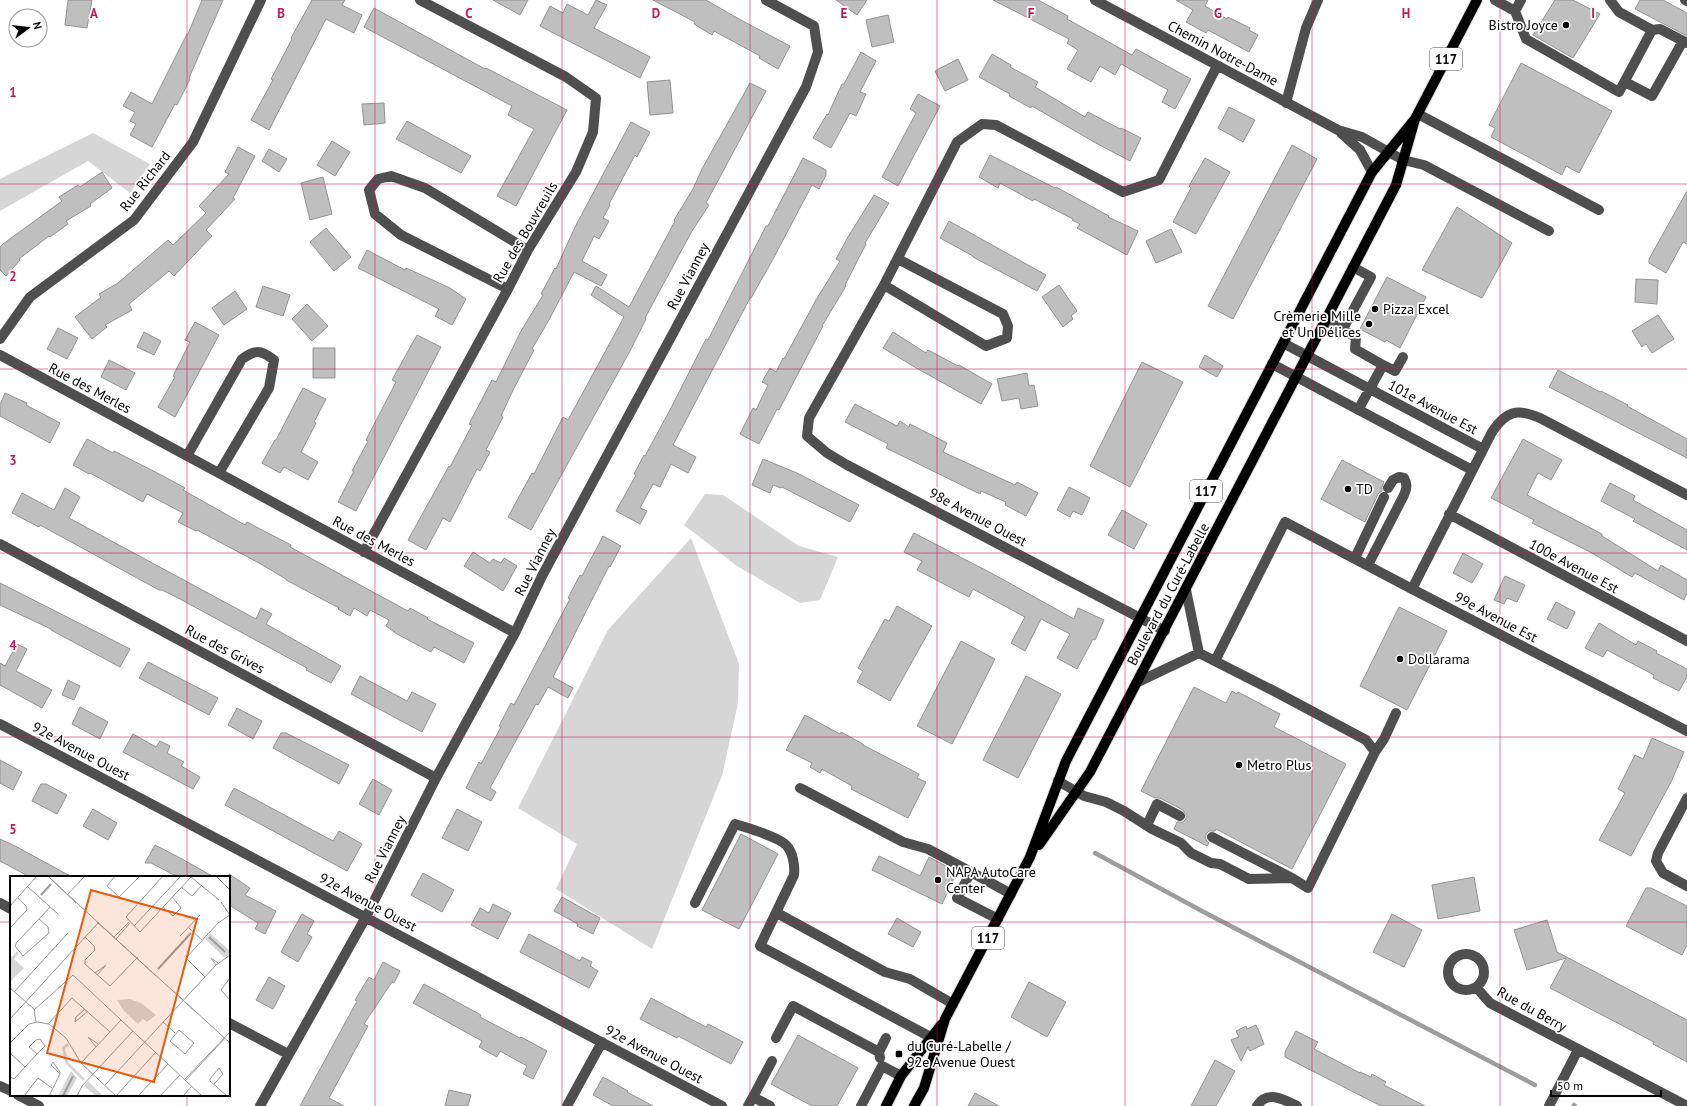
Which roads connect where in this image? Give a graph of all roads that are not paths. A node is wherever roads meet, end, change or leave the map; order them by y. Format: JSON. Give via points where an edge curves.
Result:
{"nodes":[{"id":1,"x":261,"y":0,"type":"edge"},
{"id":2,"x":420,"y":0,"type":"edge"},
{"id":3,"x":766,"y":0,"type":"edge"},
{"id":4,"x":1095,"y":0,"type":"edge"},
{"id":5,"x":1318,"y":0,"type":"edge"},
{"id":6,"x":1477,"y":0,"type":"edge"},
{"id":7,"x":1495,"y":0,"type":"edge"},
{"id":8,"x":1521,"y":0,"type":"edge"},
{"id":9,"x":1612,"y":0,"type":"edge"},
{"id":10,"x":1515,"y":11,"type":"junction"},
{"id":11,"x":1652,"y":30,"type":"junction"},
{"id":12,"x":1685,"y":42,"type":"edge"},
{"id":13,"x":1217,"y":66,"type":"junction"},
{"id":14,"x":1625,"y":82,"type":"junction"},
{"id":15,"x":1286,"y":103,"type":"junction"},
{"id":16,"x":1417,"y":116,"type":"junction"},
{"id":17,"x":1338,"y":130,"type":"junction"},
{"id":18,"x":1389,"y":152,"type":"junction"},
{"id":19,"x":1403,"y":160,"type":"junction"},
{"id":20,"x":1372,"y":172,"type":"junction"},
{"id":21,"x":1598,"y":210,"type":"dead end"},
{"id":22,"x":1549,"y":231,"type":"dead end"},
{"id":23,"x":528,"y":250,"type":"junction"},
{"id":24,"x":898,"y":259,"type":"junction"},
{"id":25,"x":1353,"y":267,"type":"junction"},
{"id":26,"x":884,"y":285,"type":"junction"},
{"id":27,"x":508,"y":289,"type":"junction"},
{"id":28,"x":1325,"y":320,"type":"junction"},
{"id":29,"x":1343,"y":329,"type":"junction"},
{"id":30,"x":0,"y":339,"type":"edge"},
{"id":31,"x":1283,"y":343,"type":"junction"},
{"id":32,"x":0,"y":355,"type":"edge"},
{"id":33,"x":1306,"y":356,"type":"junction"},
{"id":34,"x":1403,"y":357,"type":"dead end"},
{"id":35,"x":1272,"y":364,"type":"junction"},
{"id":36,"x":1383,"y":364,"type":"junction"},
{"id":37,"x":1296,"y":376,"type":"junction"},
{"id":38,"x":1370,"y":389,"type":"junction"},
{"id":39,"x":1358,"y":410,"type":"junction"},
{"id":40,"x":1483,"y":449,"type":"junction"},
{"id":41,"x":187,"y":456,"type":"junction"},
{"id":42,"x":1472,"y":470,"type":"junction"},
{"id":43,"x":219,"y":473,"type":"junction"},
{"id":44,"x":1687,"y":495,"type":"edge"},
{"id":45,"x":1449,"y":514,"type":"junction"},
{"id":46,"x":0,"y":544,"type":"edge"},
{"id":47,"x":364,"y":552,"type":"junction"},
{"id":48,"x":1355,"y":558,"type":"junction"},
{"id":49,"x":1368,"y":565,"type":"junction"},
{"id":50,"x":1412,"y":588,"type":"junction"},
{"id":51,"x":1186,"y":590,"type":"junction"},
{"id":52,"x":1140,"y":618,"type":"junction"},
{"id":53,"x":1165,"y":631,"type":"junction"},
{"id":54,"x":515,"y":633,"type":"junction"},
{"id":55,"x":1687,"y":641,"type":"edge"},
{"id":56,"x":1199,"y":653,"type":"junction"},
{"id":57,"x":1215,"y":661,"type":"junction"},
{"id":58,"x":1138,"y":682,"type":"junction"},
{"id":59,"x":1396,"y":713,"type":"dead end"},
{"id":60,"x":0,"y":724,"type":"edge"},
{"id":61,"x":1687,"y":731,"type":"edge"},
{"id":62,"x":1376,"y":752,"type":"junction"},
{"id":63,"x":436,"y":778,"type":"junction"},
{"id":64,"x":1058,"y":781,"type":"junction"},
{"id":65,"x":800,"y":788,"type":"dead end"},
{"id":66,"x":1076,"y":792,"type":"junction"},
{"id":67,"x":1687,"y":798,"type":"edge"},
{"id":68,"x":1180,"y":816,"type":"dead end"},
{"id":69,"x":1147,"y":825,"type":"junction"},
{"id":70,"x":1212,"y":837,"type":"dead end"},
{"id":71,"x":1030,"y":857,"type":"junction"},
{"id":72,"x":971,"y":872,"type":"junction"},
{"id":73,"x":1292,"y":878,"type":"junction"},
{"id":74,"x":1687,"y":886,"type":"edge"},
{"id":75,"x":1011,"y":894,"type":"junction"},
{"id":76,"x":695,"y":903,"type":"dead end"},
{"id":77,"x":0,"y":904,"type":"edge"},
{"id":78,"x":10,"y":909,"type":"edge"},
{"id":79,"x":777,"y":912,"type":"junction"},
{"id":80,"x":366,"y":917,"type":"junction"},
{"id":81,"x":998,"y":919,"type":"junction"},
{"id":82,"x":1476,"y":987,"type":"dead end"},
{"id":83,"x":953,"y":1004,"type":"junction"},
{"id":84,"x":230,"y":1024,"type":"edge"},
{"id":85,"x":776,"y":1038,"type":"dead end"},
{"id":86,"x":886,"y":1038,"type":"dead end"},
{"id":87,"x":935,"y":1040,"type":"junction"},
{"id":88,"x":602,"y":1042,"type":"junction"},
{"id":89,"x":1578,"y":1050,"type":"junction"},
{"id":90,"x":879,"y":1052,"type":"junction"},
{"id":91,"x":288,"y":1054,"type":"junction"},
{"id":92,"x":772,"y":1060,"type":"dead end"},
{"id":93,"x":882,"y":1066,"type":"junction"},
{"id":94,"x":901,"y":1076,"type":"junction"},
{"id":95,"x":0,"y":1086,"type":"edge"},
{"id":96,"x":10,"y":1091,"type":"edge"},
{"id":97,"x":20,"y":1096,"type":"edge"},
{"id":98,"x":750,"y":1101,"type":"edge"},
{"id":99,"x":39,"y":1106,"type":"edge"},
{"id":100,"x":260,"y":1106,"type":"edge"},
{"id":101,"x":567,"y":1106,"type":"edge"},
{"id":102,"x":722,"y":1106,"type":"edge"},
{"id":103,"x":770,"y":1106,"type":"edge"},
{"id":104,"x":861,"y":1106,"type":"edge"},
{"id":105,"x":886,"y":1106,"type":"edge"},
{"id":106,"x":914,"y":1106,"type":"edge"},
{"id":107,"x":1257,"y":1106,"type":"edge"},
{"id":108,"x":1297,"y":1106,"type":"edge"},
{"id":109,"x":1549,"y":1106,"type":"edge"},
{"id":110,"x":1687,"y":1106,"type":"edge"}],
"edges":[{"from":1,"to":30,"type":"street","name":"Rue Richard","via":[[193,142],[134,220],[30,297]]},
{"from":2,"to":23,"type":"street","name":"Rue des Bouvreuils","via":[[566,77],[596,98],[593,132],[576,172]]},
{"from":3,"to":54,"type":"street","name":"Rue Vianney","via":[[814,26],[818,52],[806,87],[546,569]]},
{"from":4,"to":13,"type":"street","name":"Chemin Notre-Dame"},
{"from":5,"to":15,"type":"street","via":[[1306,28]]},
{"from":6,"to":16,"type":"main road","name":"Boulevard du Curé-Labelle","number":"117"},
{"from":7,"to":10,"type":"street"},
{"from":8,"to":10,"type":"street"},
{"from":9,"to":11,"type":"street","via":[[1619,12]]},
{"from":10,"to":14,"type":"street","via":[[1526,39],[1619,92]]},
{"from":11,"to":12,"type":"street","via":[[1660,29]]},
{"from":11,"to":14,"type":"street"},
{"from":12,"to":14,"type":"street","via":[[1652,96]]},
{"from":13,"to":15,"type":"street","name":"Chemin Notre-Dame"},
{"from":13,"to":24,"type":"street","via":[[1159,180],[1123,192],[996,125],[982,124],[957,142]]},
{"from":15,"to":17,"type":"street","name":"Chemin Notre-Dame"},
{"from":16,"to":18,"type":"main road","name":"Boulevard du Curé-Labelle","number":"117"},
{"from":16,"to":19,"type":"main road","name":"Boulevard du Curé-Labelle","number":"117"},
{"from":16,"to":21,"type":"street"},
{"from":17,"to":18,"type":"street","name":"Chemin Notre-Dame","via":[[1362,137]]},
{"from":17,"to":20,"type":"street","name":"Chemin Notre-Dame","via":[[1360,150]]},
{"from":18,"to":19,"type":"street","name":"Chemin Notre-Dame"},
{"from":18,"to":20,"type":"main road","name":"Boulevard du Curé-Labelle","number":"117"},
{"from":19,"to":22,"type":"street","name":"Chemin Notre-Dame","via":[[1424,165]]},
{"from":19,"to":25,"type":"main road","name":"Boulevard du Curé-Labelle","number":"117","via":[[1396,185]]},
{"from":20,"to":31,"type":"main road","name":"Boulevard du Curé-Labelle","number":"117"},
{"from":23,"to":27,"type":"street","name":"Rue des Bouvreuils"},
{"from":23,"to":27,"type":"street","via":[[426,188],[391,176],[378,179],[369,190],[375,214],[401,235]]},
{"from":24,"to":26,"type":"street"},
{"from":24,"to":26,"type":"street","via":[[1003,314],[1008,326],[1007,338],[986,346]]},
{"from":25,"to":28,"type":"main road","name":"Boulevard du Curé-Labelle","number":"117"},
{"from":25,"to":29,"type":"street","via":[[1371,277]]},
{"from":26,"to":52,"type":"street","name":"98e Avenue Ouest","via":[[809,418],[807,436],[827,453],[847,465]]},
{"from":27,"to":47,"type":"street","name":"Rue des Bouvreuils"},
{"from":28,"to":29,"type":"street"},
{"from":28,"to":33,"type":"main road","name":"Boulevard du Curé-Labelle","number":"117"},
{"from":29,"to":36,"type":"street","via":[[1356,336],[1355,349]]},
{"from":31,"to":33,"type":"street","name":"101e Avenue Est"},
{"from":31,"to":35,"type":"main road","name":"Boulevard du Curé-Labelle","number":"117"},
{"from":32,"to":41,"type":"street","name":"Rue des Merles"},
{"from":33,"to":37,"type":"main road","name":"Boulevard du Curé-Labelle","number":"117"},
{"from":33,"to":38,"type":"street","name":"101e Avenue Est"},
{"from":34,"to":36,"type":"street","via":[[1395,371]]},
{"from":35,"to":37,"type":"street"},
{"from":35,"to":52,"type":"main road","name":"Boulevard du Curé-Labelle","number":"117"},
{"from":36,"to":38,"type":"street"},
{"from":37,"to":39,"type":"street"},
{"from":37,"to":51,"type":"main road","name":"Boulevard du Curé-Labelle","number":"117"},
{"from":38,"to":39,"type":"street"},
{"from":38,"to":40,"type":"street","name":"101e Avenue Est"},
{"from":39,"to":42,"type":"street"},
{"from":40,"to":42,"type":"street"},
{"from":40,"to":44,"type":"street","name":"101e Avenue Est","via":[[1502,419],[1511,414],[1524,412]]},
{"from":41,"to":43,"type":"street","name":"Rue des Merles"},
{"from":41,"to":43,"type":"street","via":[[242,359],[253,352],[265,353],[274,360],[269,388]]},
{"from":42,"to":45,"type":"street"},
{"from":43,"to":47,"type":"street","name":"Rue des Merles"},
{"from":45,"to":50,"type":"street"},
{"from":45,"to":55,"type":"street","name":"100e Avenue Est"},
{"from":46,"to":63,"type":"street","name":"Rue des Grives"},
{"from":47,"to":54,"type":"street","name":"Rue des Merles"},
{"from":48,"to":49,"type":"street","name":"99e Avenue Est"},
{"from":48,"to":49,"type":"street","via":[[1393,480],[1404,478],[1407,484],[1404,495]]},
{"from":48,"to":57,"type":"street","name":"99e Avenue Est","via":[[1285,522]]},
{"from":49,"to":50,"type":"street","name":"99e Avenue Est"},
{"from":50,"to":61,"type":"street","name":"99e Avenue Est"},
{"from":51,"to":53,"type":"main road","name":"Boulevard du Curé-Labelle","number":"117"},
{"from":51,"to":56,"type":"street"},
{"from":52,"to":53,"type":"street","name":"98e Avenue Ouest"},
{"from":52,"to":64,"type":"main road","name":"Boulevard du Curé-Labelle","number":"117"},
{"from":53,"to":58,"type":"main road","name":"Boulevard du Curé-Labelle","number":"117"},
{"from":54,"to":63,"type":"street","name":"Rue Vianney"},
{"from":56,"to":57,"type":"street"},
{"from":56,"to":58,"type":"street"},
{"from":57,"to":62,"type":"street","via":[[1362,737]]},
{"from":58,"to":66,"type":"main road","name":"Boulevard du Curé-Labelle","number":"117","via":[[1090,772]]},
{"from":59,"to":62,"type":"street"},
{"from":60,"to":80,"type":"street","name":"92e Avenue Ouest"},
{"from":62,"to":73,"type":"street","via":[[1308,888]]},
{"from":63,"to":80,"type":"street","name":"Rue Vianney"},
{"from":64,"to":66,"type":"street"},
{"from":64,"to":71,"type":"main road","name":"Boulevard du Curé-Labelle","number":"117"},
{"from":65,"to":72,"type":"street","via":[[903,842],[928,849]]},
{"from":66,"to":69,"type":"street","via":[[1106,802]]},
{"from":66,"to":71,"type":"main road","name":"Boulevard du Curé-Labelle","number":"117"},
{"from":67,"to":74,"type":"street","via":[[1656,861],[1663,873]]},
{"from":68,"to":69,"type":"street","via":[[1157,804]]},
{"from":69,"to":73,"type":"street","via":[[1181,843],[1191,853],[1249,879]]},
{"from":70,"to":73,"type":"street"},
{"from":71,"to":75,"type":"main road","name":"Boulevard du Curé-Labelle","number":"117"},
{"from":72,"to":75,"type":"street"},
{"from":72,"to":81,"type":"street","via":[[957,898]]},
{"from":75,"to":81,"type":"main road","name":"Boulevard du Curé-Labelle","number":"117"},
{"from":76,"to":79,"type":"street","via":[[735,824],[780,840],[790,851],[795,868],[794,875]]},
{"from":77,"to":78,"type":"street"},
{"from":79,"to":83,"type":"street","via":[[885,972],[910,978]]},
{"from":79,"to":87,"type":"street","via":[[760,946]]},
{"from":80,"to":88,"type":"street","name":"92e Avenue Ouest"},
{"from":80,"to":91,"type":"street","name":"Rue Vianney"},
{"from":81,"to":83,"type":"main road","name":"Boulevard du Curé-Labelle","number":"117"},
{"from":82,"to":89,"type":"street","name":"Rue du Berry","via":[[1490,1003]]},
{"from":83,"to":87,"type":"main road","name":"Boulevard du Curé-Labelle","number":"117"},
{"from":84,"to":91,"type":"street"},
{"from":85,"to":90,"type":"street","via":[[793,1006]]},
{"from":86,"to":90,"type":"street"},
{"from":87,"to":94,"type":"main road","name":"Boulevard du Curé-Labelle","number":"117"},
{"from":87,"to":106,"type":"main road","name":"Boulevard du Curé-Labelle","number":"117","via":[[924,1088]]},
{"from":88,"to":101,"type":"street"},
{"from":88,"to":102,"type":"street","name":"92e Avenue Ouest"},
{"from":89,"to":109,"type":"street"},
{"from":89,"to":110,"type":"street","name":"Rue du Berry"},
{"from":90,"to":93,"type":"street"},
{"from":91,"to":100,"type":"street","name":"Rue Vianney"},
{"from":92,"to":98,"type":"street"},
{"from":93,"to":94,"type":"street"},
{"from":93,"to":104,"type":"street"},
{"from":94,"to":105,"type":"main road","name":"Boulevard du Curé-Labelle","number":"117"},
{"from":95,"to":96,"type":"street"},
{"from":97,"to":99,"type":"street"},
{"from":98,"to":103,"type":"street"},
{"from":107,"to":108,"type":"street","via":[[1261,1100],[1273,1096]]}]}
